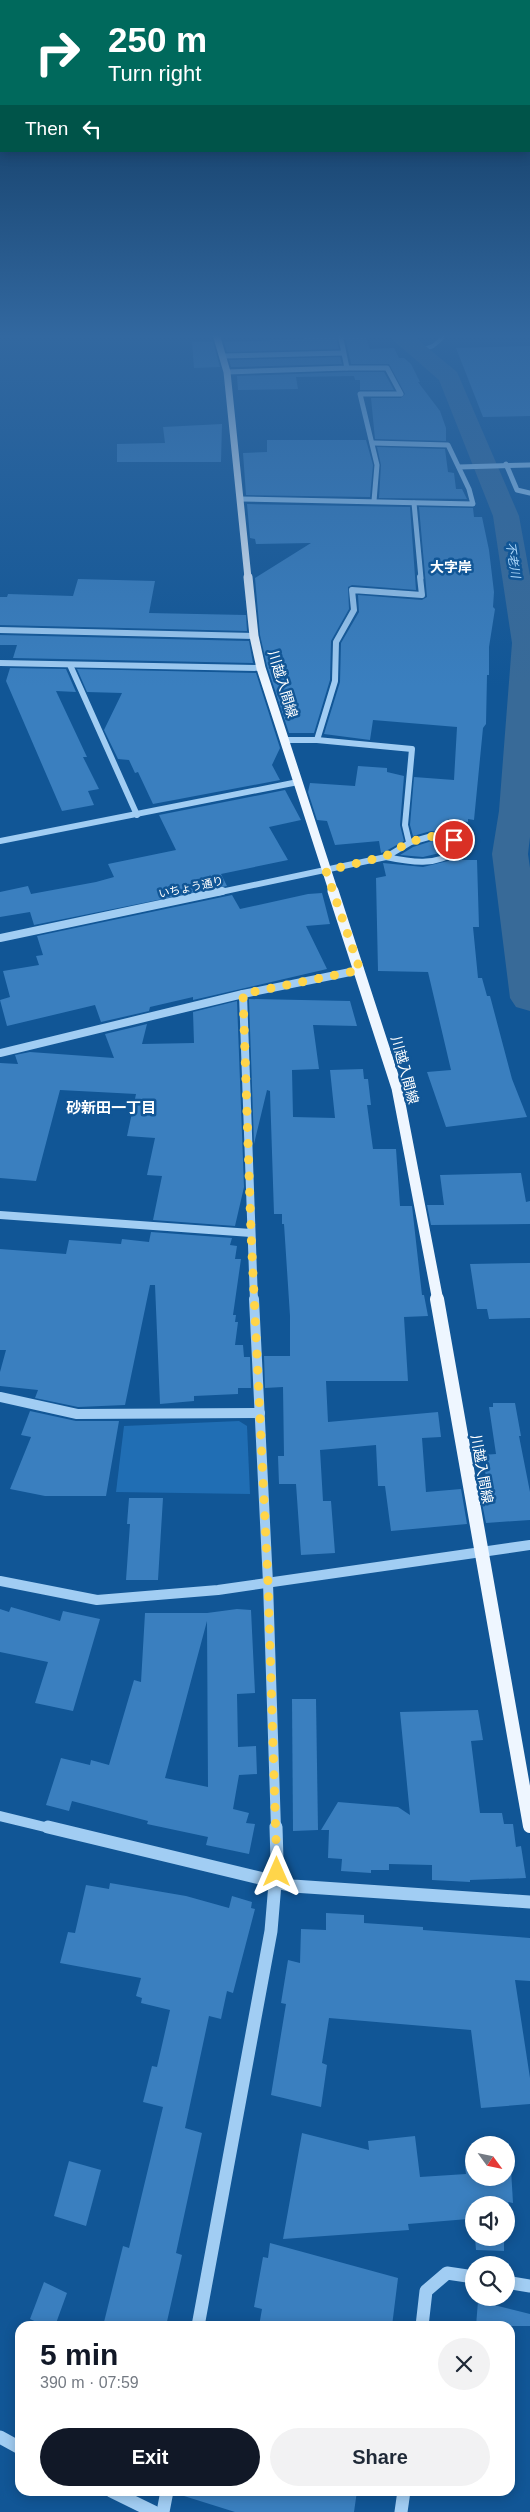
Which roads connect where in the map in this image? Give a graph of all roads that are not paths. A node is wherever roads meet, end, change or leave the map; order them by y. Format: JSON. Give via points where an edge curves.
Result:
{"nodes":[{"id":1,"x":235,"y":451,"type":"edge"},
{"id":2,"x":375,"y":451,"type":"edge"},
{"id":3,"x":451,"y":451,"type":"edge"},
{"id":4,"x":506,"y":464,"type":"junction"},
{"id":5,"x":530,"y":465,"type":"edge"},
{"id":6,"x":460,"y":467,"type":"junction"},
{"id":7,"x":530,"y":493,"type":"edge"},
{"id":8,"x":240,"y":498,"type":"junction"},
{"id":9,"x":374,"y":501,"type":"junction"},
{"id":10,"x":414,"y":503,"type":"junction"},
{"id":11,"x":0,"y":630,"type":"edge"},
{"id":12,"x":254,"y":636,"type":"junction"},
{"id":13,"x":0,"y":663,"type":"edge"},
{"id":14,"x":70,"y":664,"type":"junction"},
{"id":15,"x":261,"y":668,"type":"junction"},
{"id":16,"x":285,"y":740,"type":"junction"},
{"id":17,"x":317,"y":740,"type":"junction"},
{"id":18,"x":298,"y":782,"type":"junction"},
{"id":19,"x":137,"y":815,"type":"junction"},
{"id":20,"x":0,"y":841,"type":"edge"},
{"id":21,"x":409,"y":842,"type":"junction"},
{"id":22,"x":386,"y":856,"type":"junction"},
{"id":23,"x":326,"y":871,"type":"junction"},
{"id":24,"x":0,"y":938,"type":"edge"},
{"id":25,"x":360,"y":970,"type":"junction"},
{"id":26,"x":243,"y":994,"type":"junction"},
{"id":27,"x":0,"y":1053,"type":"edge"},
{"id":28,"x":0,"y":1215,"type":"edge"},
{"id":29,"x":251,"y":1233,"type":"junction"},
{"id":30,"x":0,"y":1397,"type":"edge"},
{"id":31,"x":260,"y":1413,"type":"junction"},
{"id":32,"x":530,"y":1545,"type":"edge"},
{"id":33,"x":481,"y":1551,"type":"junction"},
{"id":34,"x":0,"y":1581,"type":"edge"},
{"id":35,"x":268,"y":1582,"type":"junction"},
{"id":36,"x":0,"y":1816,"type":"edge"},
{"id":37,"x":530,"y":1826,"type":"edge"},
{"id":38,"x":276,"y":1883,"type":"junction"},
{"id":39,"x":530,"y":1902,"type":"edge"},
{"id":40,"x":465,"y":2276,"type":"edge"},
{"id":41,"x":515,"y":2284,"type":"edge"},
{"id":42,"x":530,"y":2286,"type":"edge"},
{"id":43,"x":199,"y":2321,"type":"edge"},
{"id":44,"x":423,"y":2321,"type":"edge"},
{"id":45,"x":0,"y":2437,"type":"edge"},
{"id":46,"x":15,"y":2445,"type":"edge"},
{"id":47,"x":121,"y":2496,"type":"edge"},
{"id":48,"x":166,"y":2496,"type":"edge"},
{"id":49,"x":404,"y":2496,"type":"edge"},
{"id":50,"x":154,"y":2512,"type":"edge"},
{"id":51,"x":163,"y":2512,"type":"edge"},
{"id":52,"x":402,"y":2512,"type":"edge"}],
"edges":[{"from":1,"to":8,"type":"main road","name":"川越入間線"},
{"from":2,"to":9,"type":"street"},
{"from":3,"to":6,"type":"street"},
{"from":4,"to":5,"type":"street"},
{"from":4,"to":6,"type":"street"},
{"from":4,"to":7,"type":"street","via":[[517,490]]},
{"from":6,"to":10,"type":"street","via":[[473,504]]},
{"from":8,"to":9,"type":"street"},
{"from":8,"to":12,"type":"main road","name":"川越入間線"},
{"from":9,"to":10,"type":"street"},
{"from":10,"to":17,"type":"street","via":[[422,595],[352,590],[354,610],[336,642],[338,663],[335,681]]},
{"from":11,"to":12,"type":"street"},
{"from":12,"to":15,"type":"main road","name":"川越入間線"},
{"from":13,"to":14,"type":"street"},
{"from":14,"to":15,"type":"street"},
{"from":14,"to":19,"type":"street"},
{"from":15,"to":16,"type":"main road","name":"川越入間線"},
{"from":16,"to":17,"type":"street"},
{"from":16,"to":18,"type":"main road","name":"川越入間線"},
{"from":17,"to":21,"type":"street","via":[[412,749],[405,824]]},
{"from":18,"to":19,"type":"street"},
{"from":18,"to":23,"type":"main road","name":"川越入間線"},
{"from":19,"to":20,"type":"street"},
{"from":21,"to":22,"type":"street","name":"いちょう通り"},
{"from":21,"to":22,"type":"street","name":"いちょう通り","via":[[434,836],[448,837],[457,844],[457,850],[445,857],[420,862]]},
{"from":22,"to":23,"type":"street","name":"いちょう通り"},
{"from":23,"to":24,"type":"street","name":"いちょう通り"},
{"from":23,"to":25,"type":"main road","name":"川越入間線"},
{"from":25,"to":26,"type":"street"},
{"from":25,"to":33,"type":"main road","name":"川越入間線","via":[[397,1088],[428,1244]]},
{"from":26,"to":27,"type":"street"},
{"from":26,"to":29,"type":"street"},
{"from":28,"to":29,"type":"street"},
{"from":29,"to":31,"type":"street"},
{"from":30,"to":31,"type":"street","via":[[77,1414]]},
{"from":31,"to":35,"type":"street"},
{"from":32,"to":33,"type":"street"},
{"from":33,"to":35,"type":"street"},
{"from":33,"to":37,"type":"main road","name":"川越入間線"},
{"from":34,"to":35,"type":"street","via":[[96,1600],[218,1590]]},
{"from":35,"to":38,"type":"street"},
{"from":36,"to":38,"type":"street"},
{"from":38,"to":39,"type":"street"},
{"from":38,"to":43,"type":"street","via":[[271,1931]]},
{"from":40,"to":44,"type":"street","via":[[447,2273],[426,2291]]},
{"from":41,"to":42,"type":"street"},
{"from":45,"to":46,"type":"street"},
{"from":47,"to":50,"type":"street"},
{"from":48,"to":51,"type":"street"},
{"from":49,"to":52,"type":"street"}]}
